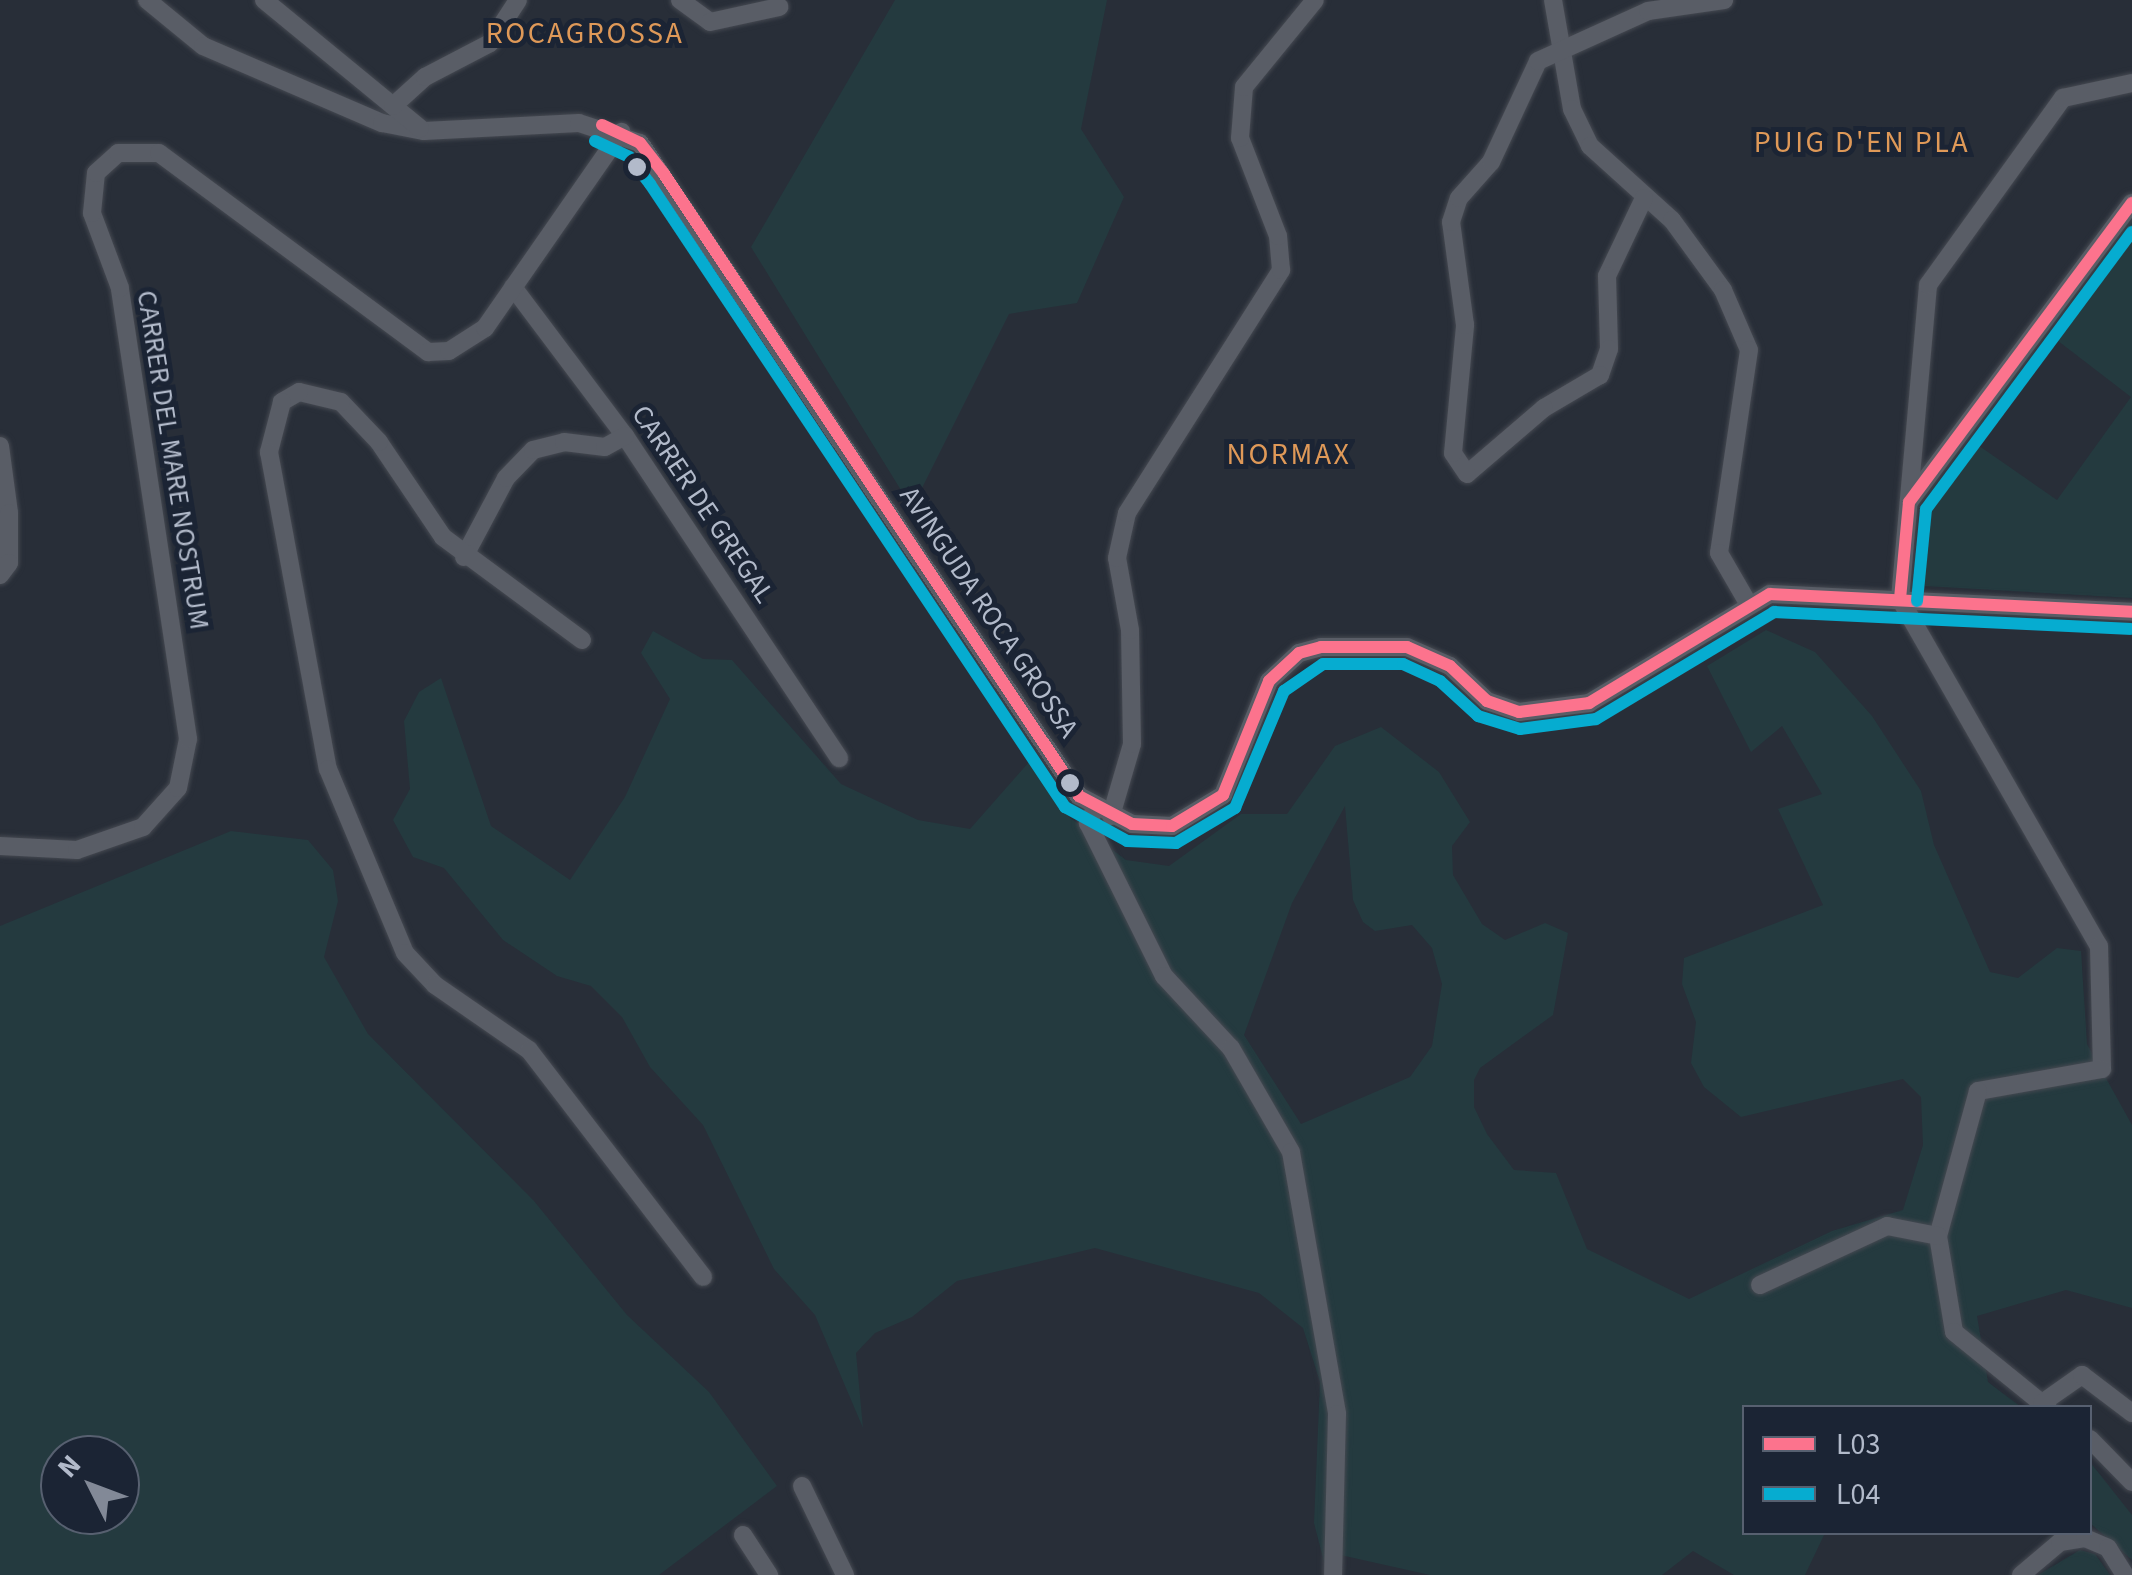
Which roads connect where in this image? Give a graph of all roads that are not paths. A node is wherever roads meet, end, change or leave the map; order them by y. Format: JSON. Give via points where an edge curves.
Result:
{"nodes":[{"id":1,"x":147,"y":0,"type":"edge"},
{"id":2,"x":264,"y":0,"type":"edge"},
{"id":3,"x":518,"y":0,"type":"edge"},
{"id":4,"x":680,"y":0,"type":"edge"},
{"id":5,"x":1315,"y":0,"type":"edge"},
{"id":6,"x":1553,"y":0,"type":"edge"},
{"id":7,"x":1724,"y":0,"type":"edge"},
{"id":8,"x":779,"y":7,"type":"dead end"},
{"id":9,"x":1560,"y":46,"type":"junction"},
{"id":10,"x":2132,"y":84,"type":"edge"},
{"id":11,"x":393,"y":106,"type":"junction"},
{"id":12,"x":420,"y":128,"type":"junction"},
{"id":13,"x":621,"y":132,"type":"junction"},
{"id":14,"x":1644,"y":198,"type":"junction"},
{"id":15,"x":2132,"y":202,"type":"edge"},
{"id":16,"x":514,"y":287,"type":"junction"},
{"id":17,"x":625,"y":436,"type":"junction"},
{"id":18,"x":0,"y":446,"type":"edge"},
{"id":19,"x":1909,"y":502,"type":"junction"},
{"id":20,"x":464,"y":557,"type":"junction"},
{"id":21,"x":0,"y":575,"type":"edge"},
{"id":22,"x":1900,"y":600,"type":"junction"},
{"id":23,"x":1748,"y":603,"type":"junction"},
{"id":24,"x":2132,"y":612,"type":"edge"},
{"id":25,"x":582,"y":640,"type":"dead end"},
{"id":26,"x":839,"y":758,"type":"dead end"},
{"id":27,"x":1103,"y":813,"type":"junction"},
{"id":28,"x":0,"y":846,"type":"edge"},
{"id":29,"x":1938,"y":1236,"type":"junction"},
{"id":30,"x":704,"y":1277,"type":"dead end"},
{"id":31,"x":1760,"y":1285,"type":"dead end"},
{"id":32,"x":2045,"y":1405,"type":"edge"},
{"id":33,"x":2132,"y":1413,"type":"edge"},
{"id":34,"x":2092,"y":1441,"type":"edge"},
{"id":35,"x":2132,"y":1482,"type":"edge"},
{"id":36,"x":802,"y":1486,"type":"dead end"},
{"id":37,"x":743,"y":1535,"type":"dead end"},
{"id":38,"x":769,"y":1575,"type":"edge"},
{"id":39,"x":845,"y":1575,"type":"edge"},
{"id":40,"x":1334,"y":1575,"type":"edge"},
{"id":41,"x":2021,"y":1575,"type":"edge"},
{"id":42,"x":2125,"y":1575,"type":"edge"}],
"edges":[{"from":1,"to":12,"type":"street","via":[[161,18],[220,54],[382,123]]},
{"from":2,"to":11,"type":"street"},
{"from":3,"to":11,"type":"street","via":[[490,44],[424,76]]},
{"from":4,"to":8,"type":"street","via":[[710,22]]},
{"from":5,"to":27,"type":"street","via":[[1244,86],[1240,138],[1278,236],[1281,270],[1127,513],[1117,558],[1130,630],[1132,744]]},
{"from":6,"to":9,"type":"street"},
{"from":7,"to":9,"type":"street","via":[[1648,11]]},
{"from":9,"to":14,"type":"street","via":[[1572,109],[1590,146]]},
{"from":9,"to":14,"type":"street","via":[[1538,61],[1516,95],[1492,162],[1459,198],[1451,222],[1465,325],[1453,453],[1466,474],[1544,408],[1600,376],[1608,349],[1607,276]]},
{"from":10,"to":19,"type":"street","via":[[2064,98],[1928,285]]},
{"from":11,"to":12,"type":"street"},
{"from":12,"to":13,"type":"street","via":[[580,123]]},
{"from":13,"to":16,"type":"street","name":"CARRER DEL MARE NOSTRUM"},
{"from":13,"to":27,"type":"street","name":"AVINGUDA ROCA GROSSA","via":[[664,174]]},
{"from":14,"to":23,"type":"street","via":[[1672,220],[1723,290],[1749,350],[1719,541]]},
{"from":15,"to":19,"type":"street"},
{"from":16,"to":17,"type":"street","name":"CARRER DE GREGAL"},
{"from":16,"to":28,"type":"street","name":"CARRER DEL MARE NOSTRUM","via":[[467,344],[428,352],[160,153],[118,153],[96,173],[92,213],[120,288],[188,740],[178,788],[143,827],[76,850]]},
{"from":17,"to":20,"type":"street","via":[[605,447],[564,442],[532,450],[506,478]]},
{"from":17,"to":26,"type":"street","name":"CARRER DE GREGAL"},
{"from":18,"to":21,"type":"street","via":[[9,514],[9,564]]},
{"from":19,"to":22,"type":"street"},
{"from":20,"to":25,"type":"street"},
{"from":20,"to":30,"type":"street","via":[[342,402],[299,392],[282,402],[268,452],[328,769],[405,953],[435,985],[529,1050]]},
{"from":22,"to":23,"type":"street","via":[[1795,592]]},
{"from":22,"to":24,"type":"street"},
{"from":22,"to":29,"type":"street","via":[[2099,946],[2102,1069],[1978,1090]]},
{"from":23,"to":27,"type":"street","via":[[1567,709],[1498,707],[1450,666],[1408,647],[1381,642],[1300,653],[1268,681],[1223,795],[1172,826]]},
{"from":27,"to":40,"type":"street","via":[[1088,823],[1164,976],[1231,1048],[1290,1152],[1336,1414]]},
{"from":29,"to":31,"type":"street","via":[[1887,1226]]},
{"from":29,"to":32,"type":"street","via":[[1954,1332]]},
{"from":32,"to":33,"type":"street","via":[[2082,1375]]},
{"from":34,"to":35,"type":"street"},
{"from":36,"to":39,"type":"street"},
{"from":37,"to":38,"type":"street"},
{"from":41,"to":42,"type":"street","via":[[2060,1542],[2085,1538],[2108,1548]]}]}
